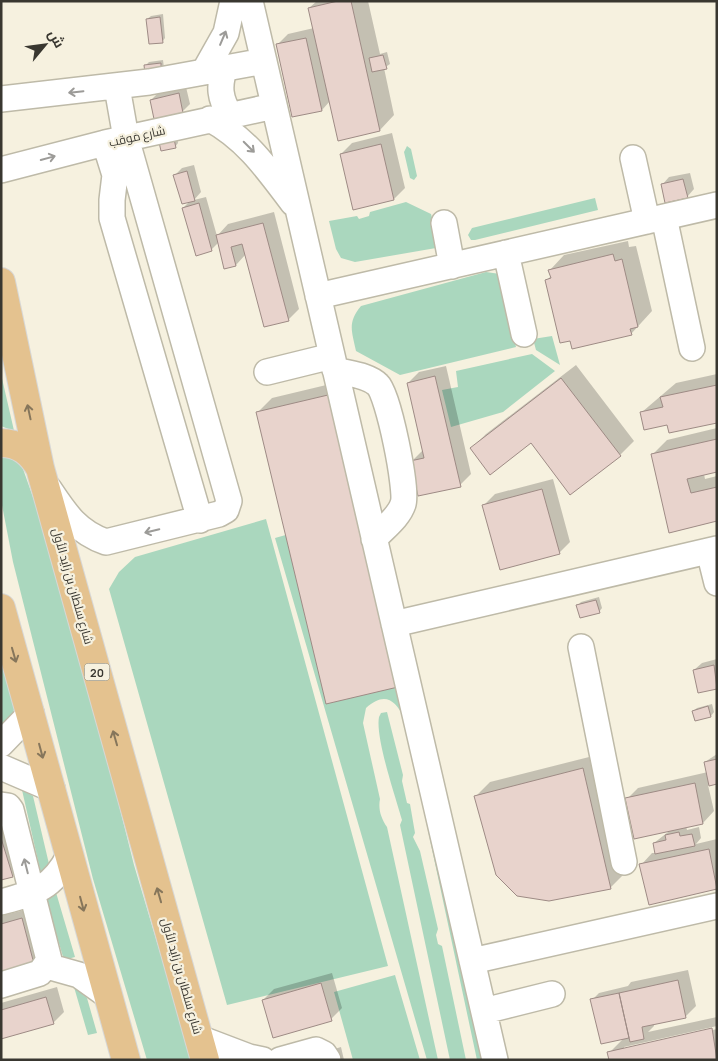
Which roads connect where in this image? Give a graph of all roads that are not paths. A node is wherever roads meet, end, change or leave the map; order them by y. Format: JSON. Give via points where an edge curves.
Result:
{"nodes":[{"id":1,"x":233,"y":1,"type":"edge"},
{"id":2,"x":250,"y":1,"type":"edge"},
{"id":3,"x":264,"y":61,"type":"junction"},
{"id":4,"x":214,"y":70,"type":"junction"},
{"id":5,"x":117,"y":87,"type":"junction"},
{"id":6,"x":1,"y":99,"type":"edge"},
{"id":7,"x":274,"y":106,"type":"junction"},
{"id":8,"x":220,"y":117,"type":"junction"},
{"id":9,"x":115,"y":141,"type":"junction"},
{"id":10,"x":633,"y":158,"type":"dead end"},
{"id":11,"x":1,"y":170,"type":"edge"},
{"id":12,"x":717,"y":205,"type":"edge"},
{"id":13,"x":299,"y":212,"type":"junction"},
{"id":14,"x":656,"y":219,"type":"junction"},
{"id":15,"x":444,"y":223,"type":"dead end"},
{"id":16,"x":506,"y":253,"type":"junction"},
{"id":17,"x":452,"y":266,"type":"junction"},
{"id":18,"x":1,"y":282,"type":"edge"},
{"id":19,"x":318,"y":296,"type":"junction"},
{"id":20,"x":524,"y":334,"type":"dead end"},
{"id":21,"x":692,"y":348,"type":"dead end"},
{"id":22,"x":334,"y":363,"type":"junction"},
{"id":23,"x":266,"y":372,"type":"dead end"},
{"id":24,"x":1,"y":444,"type":"edge"},
{"id":25,"x":42,"y":474,"type":"junction"},
{"id":26,"x":200,"y":520,"type":"junction"},
{"id":27,"x":374,"y":539,"type":"junction"},
{"id":28,"x":713,"y":550,"type":"edge"},
{"id":29,"x":717,"y":583,"type":"edge"},
{"id":30,"x":1,"y":608,"type":"edge"},
{"id":31,"x":394,"y":624,"type":"junction"},
{"id":32,"x":581,"y":647,"type":"dead end"},
{"id":33,"x":31,"y":713,"type":"junction"},
{"id":34,"x":1,"y":744,"type":"edge"},
{"id":35,"x":1,"y":767,"type":"edge"},
{"id":36,"x":52,"y":789,"type":"junction"},
{"id":37,"x":1,"y":805,"type":"edge"},
{"id":38,"x":68,"y":856,"type":"junction"},
{"id":39,"x":624,"y":862,"type":"dead end"},
{"id":40,"x":33,"y":894,"type":"junction"},
{"id":41,"x":1,"y":902,"type":"edge"},
{"id":42,"x":717,"y":906,"type":"edge"},
{"id":43,"x":472,"y":961,"type":"junction"},
{"id":44,"x":47,"y":966,"type":"junction"},
{"id":45,"x":1,"y":985,"type":"edge"},
{"id":46,"x":552,"y":994,"type":"dead end"},
{"id":47,"x":106,"y":995,"type":"junction"},
{"id":48,"x":484,"y":1011,"type":"junction"},
{"id":49,"x":202,"y":1049,"type":"edge"},
{"id":50,"x":126,"y":1060,"type":"edge"},
{"id":51,"x":263,"y":1060,"type":"edge"},
{"id":52,"x":280,"y":1060,"type":"edge"},
{"id":53,"x":328,"y":1060,"type":"edge"},
{"id":54,"x":495,"y":1060,"type":"edge"}],
"edges":[{"from":4,"to":1,"type":"street","one_way":true},
{"from":2,"to":3,"type":"street"},
{"from":3,"to":4,"type":"street"},
{"from":3,"to":7,"type":"street"},
{"from":4,"to":5,"type":"street"},
{"from":4,"to":8,"type":"street","via":[[220,87]]},
{"from":5,"to":6,"type":"street","one_way":true},
{"from":5,"to":9,"type":"street"},
{"from":7,"to":8,"type":"street","name":"شارع مَوقب"},
{"from":7,"to":13,"type":"street"},
{"from":8,"to":9,"type":"street","name":"شارع مَوقب"},
{"from":8,"to":13,"type":"street","one_way":true,"via":[[248,146]]},
{"from":11,"to":9,"type":"street","name":"شارع مَوقب","one_way":true},
{"from":9,"to":26,"type":"street","via":[[112,218]]},
{"from":9,"to":26,"type":"street","via":[[228,496],[228,505],[222,512]]},
{"from":10,"to":14,"type":"street"},
{"from":12,"to":14,"type":"street"},
{"from":13,"to":19,"type":"street"},
{"from":14,"to":16,"type":"street"},
{"from":14,"to":21,"type":"street"},
{"from":15,"to":17,"type":"street"},
{"from":16,"to":17,"type":"street"},
{"from":16,"to":20,"type":"street"},
{"from":17,"to":19,"type":"street"},
{"from":25,"to":18,"type":"main road","name":"شارع سلطان بن زايد الأول","number":"20","one_way":true},
{"from":19,"to":22,"type":"street"},
{"from":22,"to":23,"type":"street"},
{"from":22,"to":27,"type":"street"},
{"from":22,"to":27,"type":"street","via":[[374,381],[386,401],[405,495],[400,511]]},
{"from":24,"to":25,"type":"main road","via":[[19,446],[28,451]]},
{"from":26,"to":25,"type":"street","one_way":true,"via":[[106,542],[74,524]]},
{"from":49,"to":25,"type":"main road","name":"شارع سلطان بن زايد الأول","number":"20","one_way":true},
{"from":27,"to":31,"type":"street"},
{"from":28,"to":29,"type":"street"},
{"from":28,"to":31,"type":"street"},
{"from":30,"to":33,"type":"main road","one_way":true},
{"from":31,"to":43,"type":"street"},
{"from":32,"to":39,"type":"street"},
{"from":33,"to":34,"type":"street"},
{"from":33,"to":36,"type":"main road","one_way":true},
{"from":35,"to":36,"type":"street"},
{"from":36,"to":38,"type":"main road"},
{"from":40,"to":37,"type":"street","one_way":true,"via":[[11,810]]},
{"from":38,"to":40,"type":"street","via":[[55,879]]},
{"from":38,"to":47,"type":"main road","one_way":true},
{"from":40,"to":41,"type":"street"},
{"from":40,"to":44,"type":"street","via":[[48,955]]},
{"from":42,"to":43,"type":"street"},
{"from":43,"to":48,"type":"street"},
{"from":44,"to":45,"type":"street","via":[[40,973]]},
{"from":44,"to":47,"type":"street","via":[[79,975]]},
{"from":46,"to":48,"type":"street"},
{"from":47,"to":50,"type":"main road"},
{"from":48,"to":54,"type":"street"},
{"from":49,"to":51,"type":"street"},
{"from":52,"to":53,"type":"street","via":[[316,1050]]}]}
